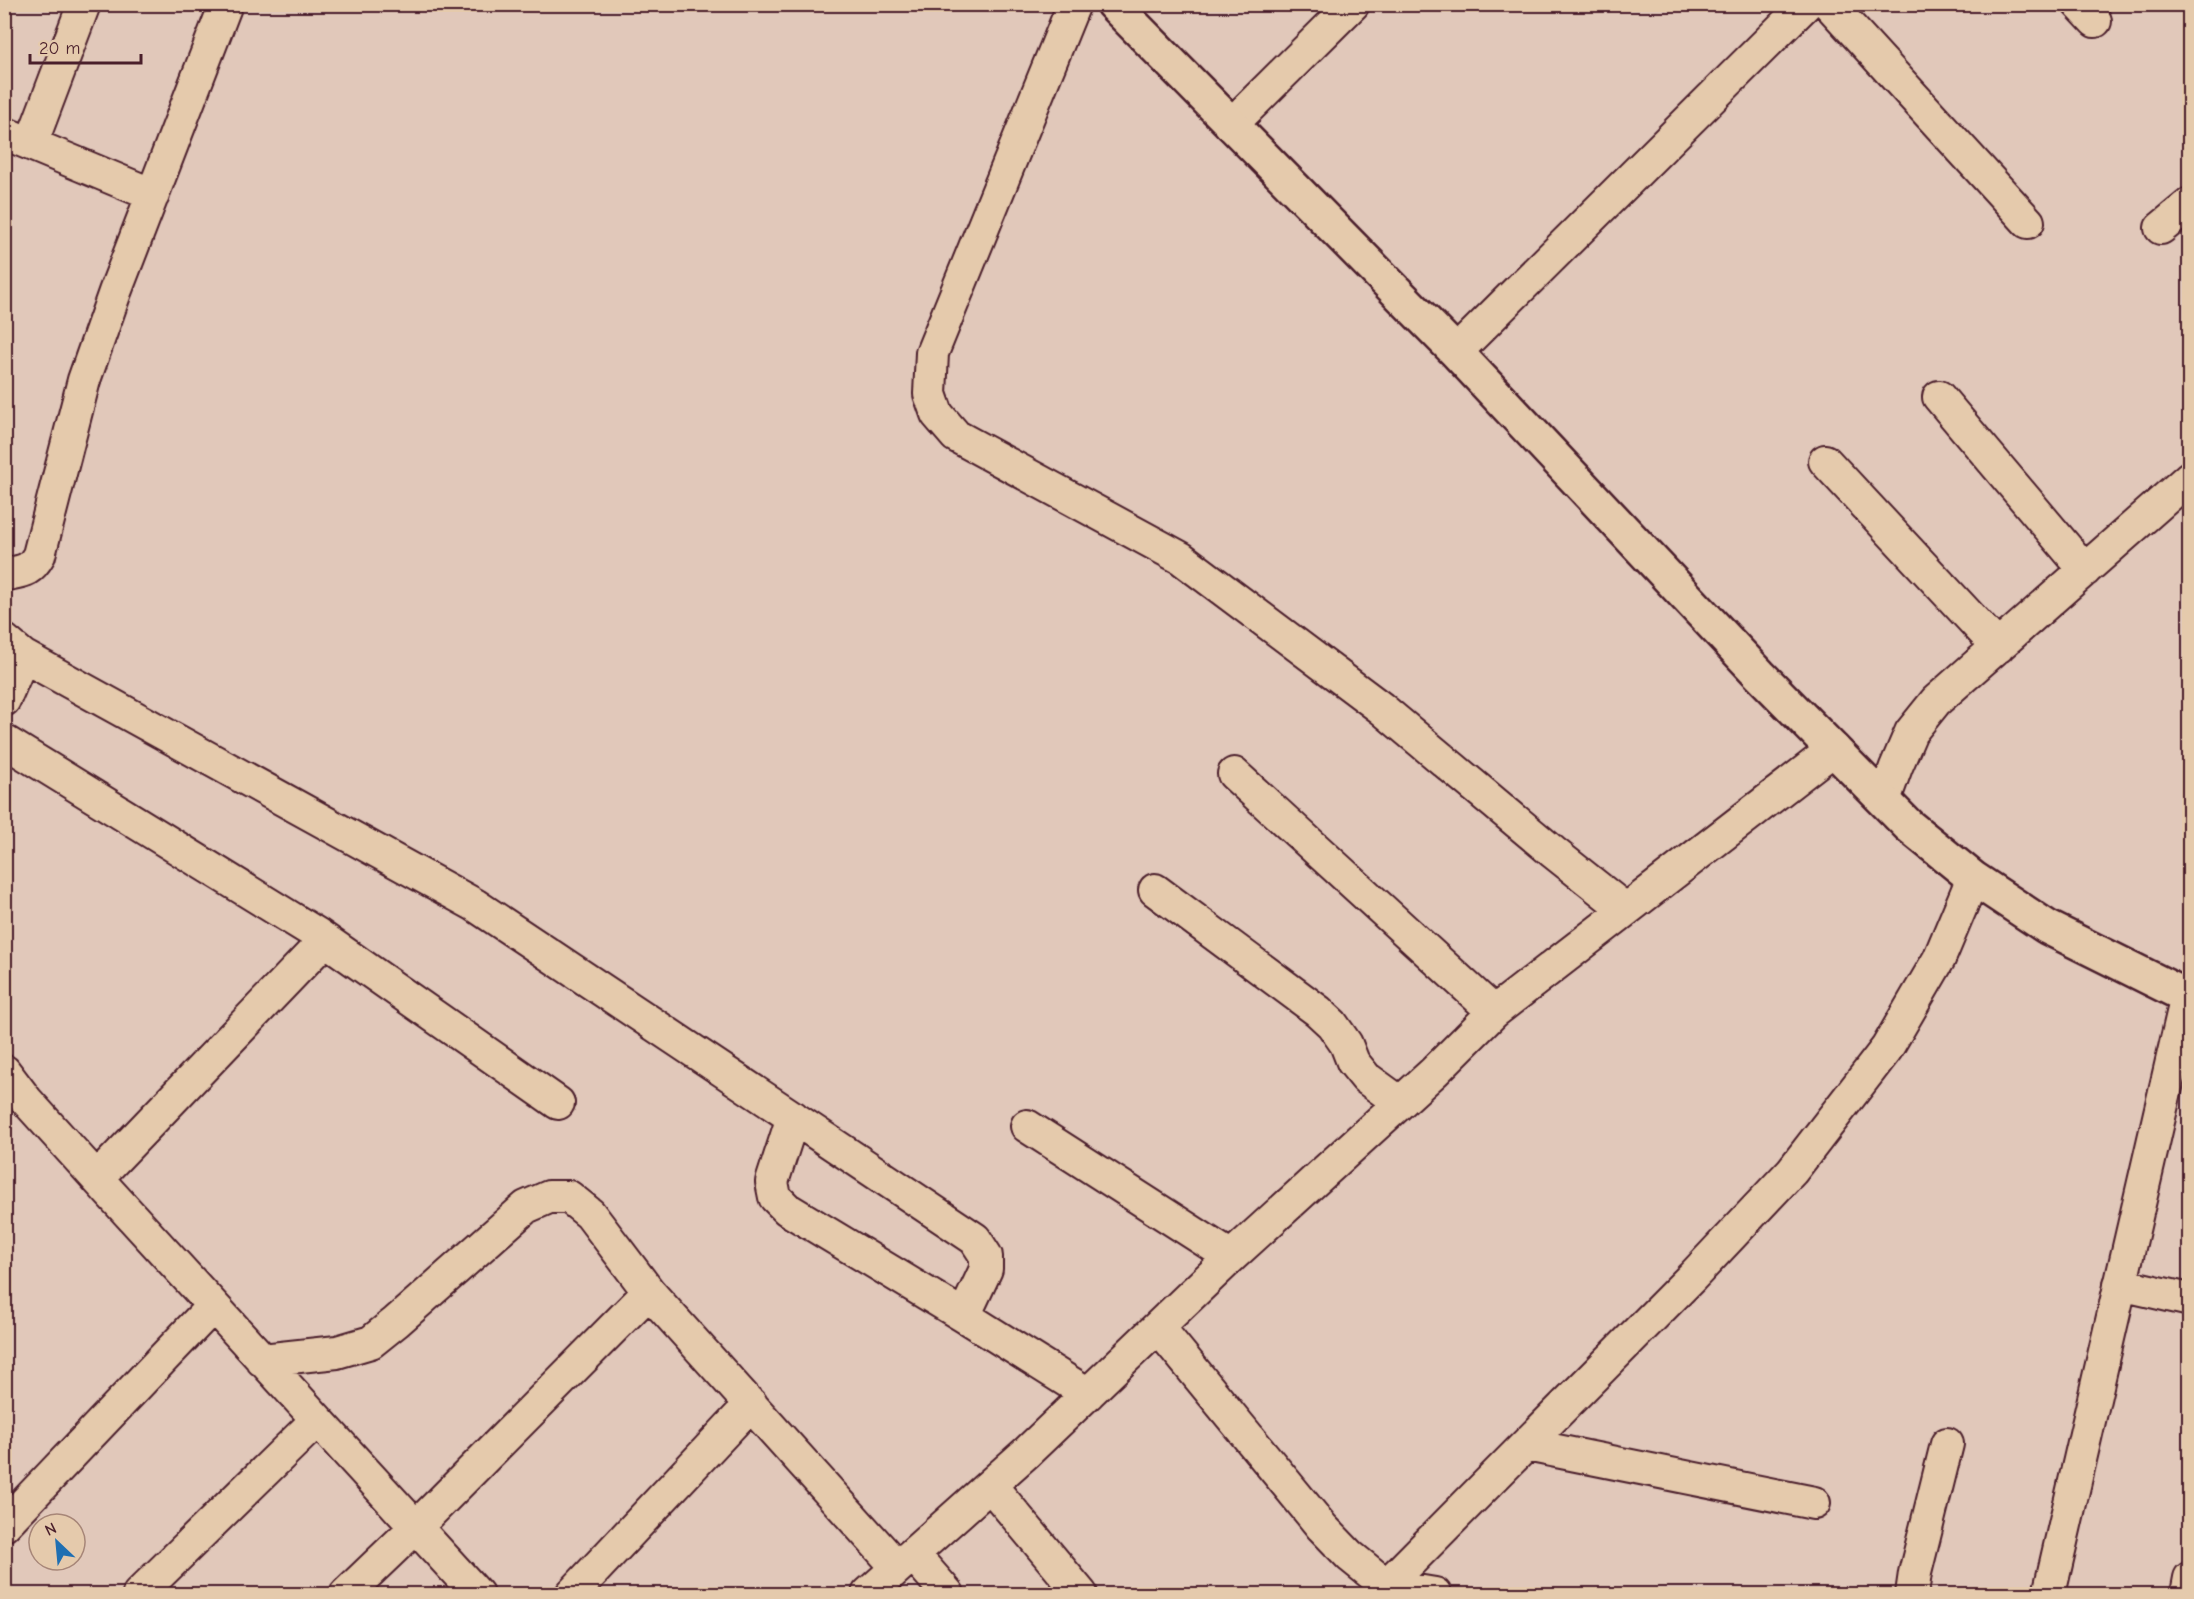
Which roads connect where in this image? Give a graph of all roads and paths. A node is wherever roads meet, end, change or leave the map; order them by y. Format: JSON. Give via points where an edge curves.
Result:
{"nodes":[{"id":1,"x":84,"y":4,"type":"edge"},
{"id":2,"x":226,"y":4,"type":"edge"},
{"id":3,"x":1074,"y":4,"type":"edge"},
{"id":4,"x":1113,"y":4,"type":"edge"},
{"id":5,"x":1353,"y":4,"type":"edge"},
{"id":6,"x":1806,"y":4,"type":"edge"},
{"id":7,"x":1829,"y":4,"type":"edge"},
{"id":8,"x":1231,"y":125,"type":"junction"},
{"id":9,"x":18,"y":139,"type":"edge"},
{"id":10,"x":153,"y":195,"type":"junction"},
{"id":11,"x":2190,"y":204,"type":"edge"},
{"id":12,"x":2028,"y":222,"type":"dead end"},
{"id":13,"x":2160,"y":228,"type":"dead end"},
{"id":14,"x":1456,"y":352,"type":"junction"},
{"id":15,"x":1939,"y":397,"type":"dead end"},
{"id":16,"x":1825,"y":461,"type":"dead end"},
{"id":17,"x":2190,"y":477,"type":"edge"},
{"id":18,"x":2085,"y":570,"type":"junction"},
{"id":19,"x":5,"y":575,"type":"edge"},
{"id":20,"x":1998,"y":647,"type":"junction"},
{"id":21,"x":14,"y":648,"type":"edge"},
{"id":22,"x":4,"y":700,"type":"edge"},
{"id":23,"x":4,"y":741,"type":"edge"},
{"id":24,"x":1834,"y":749,"type":"junction"},
{"id":25,"x":1234,"y":774,"type":"dead end"},
{"id":26,"x":1884,"y":800,"type":"junction"},
{"id":27,"x":1973,"y":878,"type":"junction"},
{"id":28,"x":1155,"y":890,"type":"dead end"},
{"id":29,"x":1626,"y":910,"type":"junction"},
{"id":30,"x":325,"y":940,"type":"junction"},
{"id":31,"x":2188,"y":997,"type":"edge"},
{"id":32,"x":1494,"y":1012,"type":"junction"},
{"id":33,"x":4,"y":1071,"type":"edge"},
{"id":34,"x":1399,"y":1102,"type":"junction"},
{"id":35,"x":558,"y":1103,"type":"dead end"},
{"id":36,"x":793,"y":1117,"type":"junction"},
{"id":37,"x":1027,"y":1126,"type":"dead end"},
{"id":38,"x":97,"y":1179,"type":"junction"},
{"id":39,"x":1231,"y":1257,"type":"junction"},
{"id":40,"x":2120,"y":1284,"type":"junction"},
{"id":41,"x":650,"y":1292,"type":"junction"},
{"id":42,"x":2190,"y":1300,"type":"edge"},
{"id":43,"x":213,"y":1306,"type":"junction"},
{"id":44,"x":964,"y":1316,"type":"junction"},
{"id":45,"x":1158,"y":1327,"type":"junction"},
{"id":46,"x":262,"y":1360,"type":"junction"},
{"id":47,"x":1088,"y":1394,"type":"junction"},
{"id":48,"x":750,"y":1404,"type":"junction"},
{"id":49,"x":317,"y":1420,"type":"junction"},
{"id":50,"x":1527,"y":1444,"type":"junction"},
{"id":51,"x":1947,"y":1444,"type":"dead end"},
{"id":52,"x":990,"y":1485,"type":"junction"},
{"id":53,"x":1814,"y":1503,"type":"dead end"},
{"id":54,"x":4,"y":1525,"type":"edge"},
{"id":55,"x":416,"y":1527,"type":"junction"},
{"id":56,"x":905,"y":1560,"type":"junction"},
{"id":57,"x":2190,"y":1578,"type":"edge"},
{"id":58,"x":1382,"y":1590,"type":"edge"},
{"id":59,"x":139,"y":1594,"type":"edge"},
{"id":60,"x":346,"y":1594,"type":"edge"},
{"id":61,"x":477,"y":1594,"type":"edge"},
{"id":62,"x":572,"y":1594,"type":"edge"},
{"id":63,"x":868,"y":1594,"type":"edge"},
{"id":64,"x":948,"y":1594,"type":"edge"},
{"id":65,"x":1081,"y":1594,"type":"edge"},
{"id":66,"x":1435,"y":1594,"type":"edge"},
{"id":67,"x":1912,"y":1594,"type":"edge"},
{"id":68,"x":2049,"y":1594,"type":"edge"},
{"id":69,"x":2187,"y":1594,"type":"edge"}],
"edges":[{"from":1,"to":9,"type":"street"},
{"from":2,"to":10,"type":"street"},
{"from":3,"to":29,"type":"street","via":[[932,352],[930,394],[937,414],[956,436],[1181,558],[1381,708]]},
{"from":4,"to":8,"type":"street"},
{"from":5,"to":8,"type":"street"},
{"from":6,"to":14,"type":"street"},
{"from":7,"to":12,"type":"street"},
{"from":8,"to":14,"type":"street"},
{"from":9,"to":10,"type":"street"},
{"from":10,"to":19,"type":"street","via":[[84,380],[39,555],[32,567]]},
{"from":11,"to":13,"type":"street"},
{"from":14,"to":24,"type":"street"},
{"from":15,"to":18,"type":"street"},
{"from":16,"to":20,"type":"street"},
{"from":17,"to":18,"type":"street"},
{"from":18,"to":20,"type":"street"},
{"from":20,"to":26,"type":"street","via":[[1936,701],[1911,732]]},
{"from":21,"to":22,"type":"street"},
{"from":21,"to":36,"type":"street","via":[[475,905]]},
{"from":23,"to":30,"type":"street"},
{"from":24,"to":26,"type":"street"},
{"from":24,"to":29,"type":"street"},
{"from":25,"to":32,"type":"street"},
{"from":26,"to":27,"type":"street"},
{"from":27,"to":31,"type":"street","via":[[2047,927]]},
{"from":27,"to":50,"type":"street","via":[[1939,959],[1887,1048],[1792,1171]]},
{"from":28,"to":34,"type":"street","via":[[1318,1011],[1332,1024],[1366,1078]]},
{"from":29,"to":32,"type":"street"},
{"from":30,"to":35,"type":"street"},
{"from":30,"to":38,"type":"street"},
{"from":31,"to":40,"type":"street"},
{"from":32,"to":34,"type":"street"},
{"from":33,"to":38,"type":"street"},
{"from":34,"to":39,"type":"street"},
{"from":36,"to":44,"type":"street","via":[[975,1239],[986,1256],[986,1269]]},
{"from":36,"to":44,"type":"street","via":[[772,1182],[775,1197],[787,1209]]},
{"from":37,"to":39,"type":"street"},
{"from":38,"to":43,"type":"street"},
{"from":39,"to":45,"type":"street"},
{"from":40,"to":42,"type":"street"},
{"from":40,"to":68,"type":"street"},
{"from":41,"to":46,"type":"street","via":[[590,1214],[569,1197],[549,1197],[526,1207],[370,1342],[337,1352]]},
{"from":41,"to":48,"type":"street"},
{"from":41,"to":55,"type":"street"},
{"from":43,"to":46,"type":"street"},
{"from":43,"to":54,"type":"street"},
{"from":44,"to":47,"type":"street"},
{"from":45,"to":47,"type":"street"},
{"from":45,"to":58,"type":"street","via":[[1322,1527]]},
{"from":46,"to":49,"type":"street"},
{"from":47,"to":52,"type":"street"},
{"from":48,"to":56,"type":"street"},
{"from":48,"to":62,"type":"street"},
{"from":49,"to":55,"type":"street"},
{"from":49,"to":59,"type":"street"},
{"from":50,"to":53,"type":"street"},
{"from":50,"to":58,"type":"street"},
{"from":51,"to":67,"type":"street"},
{"from":52,"to":56,"type":"street"},
{"from":52,"to":65,"type":"street"},
{"from":55,"to":60,"type":"street"},
{"from":55,"to":61,"type":"street"},
{"from":56,"to":63,"type":"street"},
{"from":56,"to":64,"type":"street"},
{"from":57,"to":69,"type":"street"},
{"from":58,"to":66,"type":"street"}]}
